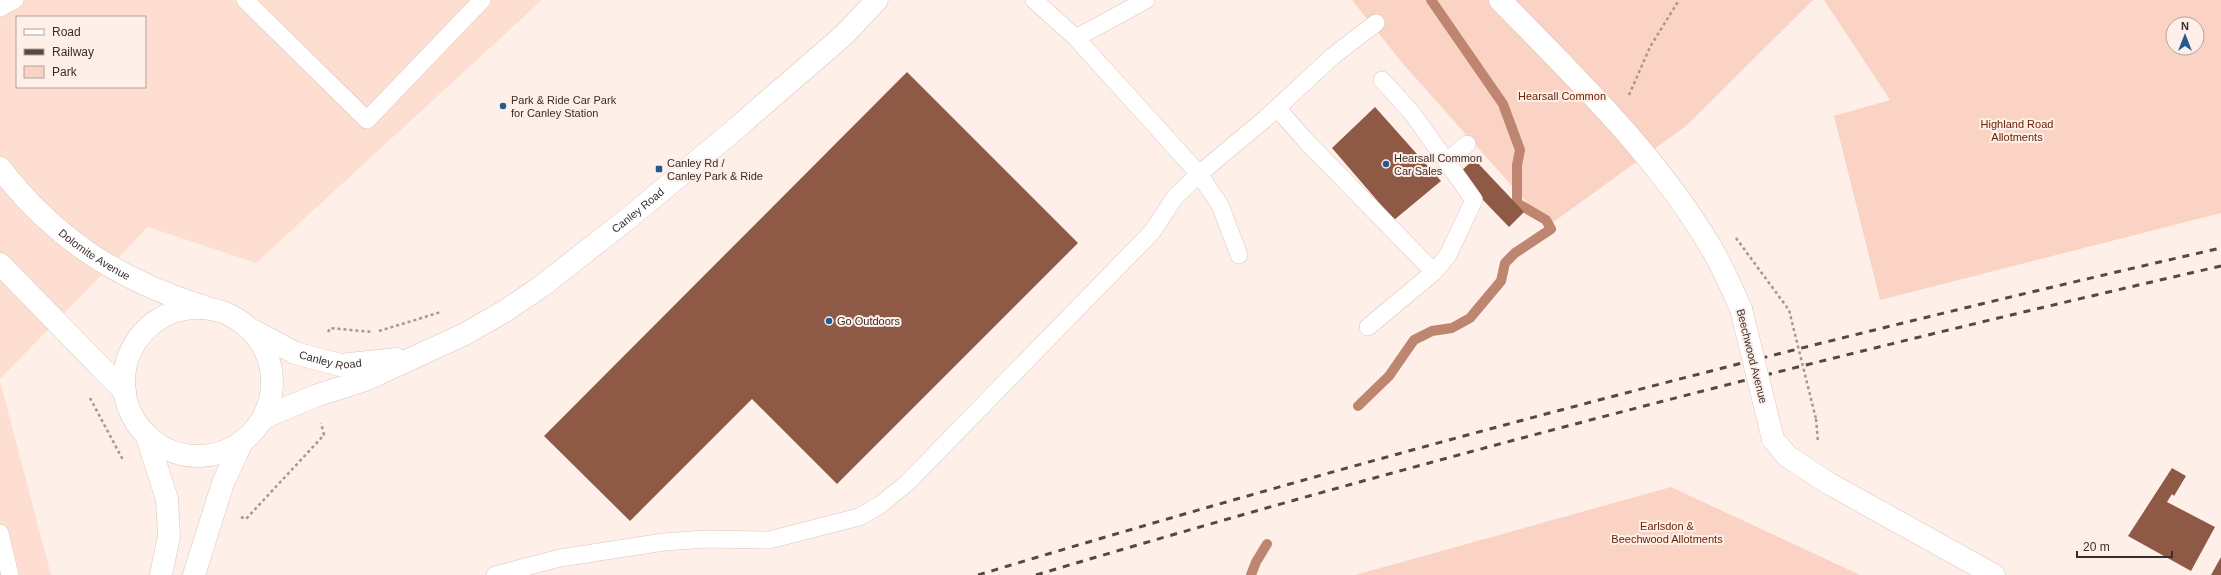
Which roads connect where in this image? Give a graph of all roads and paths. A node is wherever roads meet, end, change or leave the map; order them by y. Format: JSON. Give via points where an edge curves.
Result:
{"nodes":[{"id":1,"x":15,"y":0,"type":"edge"},
{"id":2,"x":245,"y":0,"type":"edge"},
{"id":3,"x":482,"y":0,"type":"edge"},
{"id":4,"x":877,"y":0,"type":"edge"},
{"id":5,"x":1034,"y":0,"type":"edge"},
{"id":6,"x":1146,"y":0,"type":"edge"},
{"id":7,"x":1500,"y":0,"type":"edge"},
{"id":8,"x":1679,"y":0,"type":"edge"},
{"id":9,"x":0,"y":8,"type":"edge"},
{"id":10,"x":1376,"y":23,"type":"dead end"},
{"id":11,"x":1076,"y":38,"type":"junction"},
{"id":12,"x":1382,"y":80,"type":"dead end"},
{"id":13,"x":1277,"y":108,"type":"junction"},
{"id":14,"x":1618,"y":122,"type":"junction"},
{"id":15,"x":1467,"y":144,"type":"dead end"},
{"id":16,"x":1447,"y":161,"type":"junction"},
{"id":17,"x":0,"y":168,"type":"edge"},
{"id":18,"x":1199,"y":174,"type":"junction"},
{"id":19,"x":1736,"y":238,"type":"dead end"},
{"id":20,"x":1239,"y":255,"type":"dead end"},
{"id":21,"x":0,"y":264,"type":"edge"},
{"id":22,"x":1434,"y":272,"type":"junction"},
{"id":23,"x":211,"y":308,"type":"junction"},
{"id":24,"x":445,"y":311,"type":"dead end"},
{"id":25,"x":1368,"y":327,"type":"dead end"},
{"id":26,"x":252,"y":331,"type":"junction"},
{"id":27,"x":413,"y":357,"type":"junction"},
{"id":28,"x":319,"y":360,"type":"junction"},
{"id":29,"x":87,"y":392,"type":"dead end"},
{"id":30,"x":125,"y":392,"type":"junction"},
{"id":31,"x":315,"y":396,"type":"junction"},
{"id":32,"x":263,"y":418,"type":"junction"},
{"id":33,"x":1816,"y":419,"type":"dead end"},
{"id":34,"x":146,"y":434,"type":"junction"},
{"id":35,"x":242,"y":442,"type":"junction"},
{"id":36,"x":124,"y":462,"type":"dead end"},
{"id":37,"x":217,"y":506,"type":"junction"},
{"id":38,"x":0,"y":533,"type":"edge"},
{"id":39,"x":10,"y":575,"type":"edge"},
{"id":40,"x":161,"y":575,"type":"edge"},
{"id":41,"x":194,"y":575,"type":"edge"},
{"id":42,"x":495,"y":575,"type":"edge"},
{"id":43,"x":1994,"y":575,"type":"edge"}],
"edges":[{"from":1,"to":9,"type":"lane"},
{"from":2,"to":3,"type":"lane","via":[[367,120]]},
{"from":4,"to":27,"type":"street","name":"Canley Road","via":[[845,34],[732,132],[542,286],[465,334]]},
{"from":5,"to":11,"type":"lane"},
{"from":6,"to":11,"type":"lane"},
{"from":7,"to":14,"type":"street","name":"Beechwood Avenue"},
{"from":8,"to":14,"type":"path","via":[[1650,47]]},
{"from":10,"to":13,"type":"lane","via":[[1333,56]]},
{"from":11,"to":18,"type":"lane"},
{"from":12,"to":16,"type":"lane","via":[[1412,112]]},
{"from":13,"to":18,"type":"lane"},
{"from":13,"to":22,"type":"lane"},
{"from":14,"to":43,"type":"street","name":"Beechwood Avenue","bridge":true,"via":[[1670,186],[1713,250],[1741,308],[1773,439],[1788,456],[1828,483]]},
{"from":15,"to":16,"type":"lane"},
{"from":16,"to":22,"type":"lane","via":[[1474,200],[1448,255]]},
{"from":17,"to":23,"type":"street","name":"Dolomite Avenue","via":[[18,192],[47,221],[99,261],[147,287]]},
{"from":18,"to":20,"type":"lane","via":[[1220,205]]},
{"from":18,"to":42,"type":"lane","via":[[1175,197],[1152,232],[907,483],[880,505],[858,517],[769,540],[706,539],[664,542],[560,558]]},
{"from":19,"to":33,"type":"path","bridge":true,"via":[[1789,310]]},
{"from":21,"to":30,"type":"street"},
{"from":22,"to":25,"type":"lane"},
{"from":23,"to":26,"type":"street","name":"Dolomite Avenue","via":[[242,321]]},
{"from":23,"to":30,"type":"street","via":[[174,312],[144,331],[131,350],[125,370]]},
{"from":24,"to":28,"type":"path","via":[[376,332],[330,328]]},
{"from":26,"to":28,"type":"street","name":"Canley Road","via":[[295,353]]},
{"from":26,"to":32,"type":"street","via":[[264,347],[273,382]]},
{"from":27,"to":28,"type":"street","name":"Canley Road","via":[[340,365]]},
{"from":27,"to":31,"type":"street","name":"Canley Road","via":[[365,380]]},
{"from":29,"to":36,"type":"path"},
{"from":30,"to":34,"type":"street","via":[[136,421]]},
{"from":31,"to":32,"type":"street","name":"Canley Road"},
{"from":31,"to":37,"type":"path","via":[[324,435],[246,519]]},
{"from":32,"to":35,"type":"street"},
{"from":34,"to":35,"type":"street","via":[[162,446],[180,454],[202,456],[223,451]]},
{"from":34,"to":40,"type":"street","via":[[167,499],[169,536]]},
{"from":35,"to":37,"type":"street","via":[[223,483]]},
{"from":37,"to":41,"type":"street"},
{"from":38,"to":39,"type":"lane"}]}
